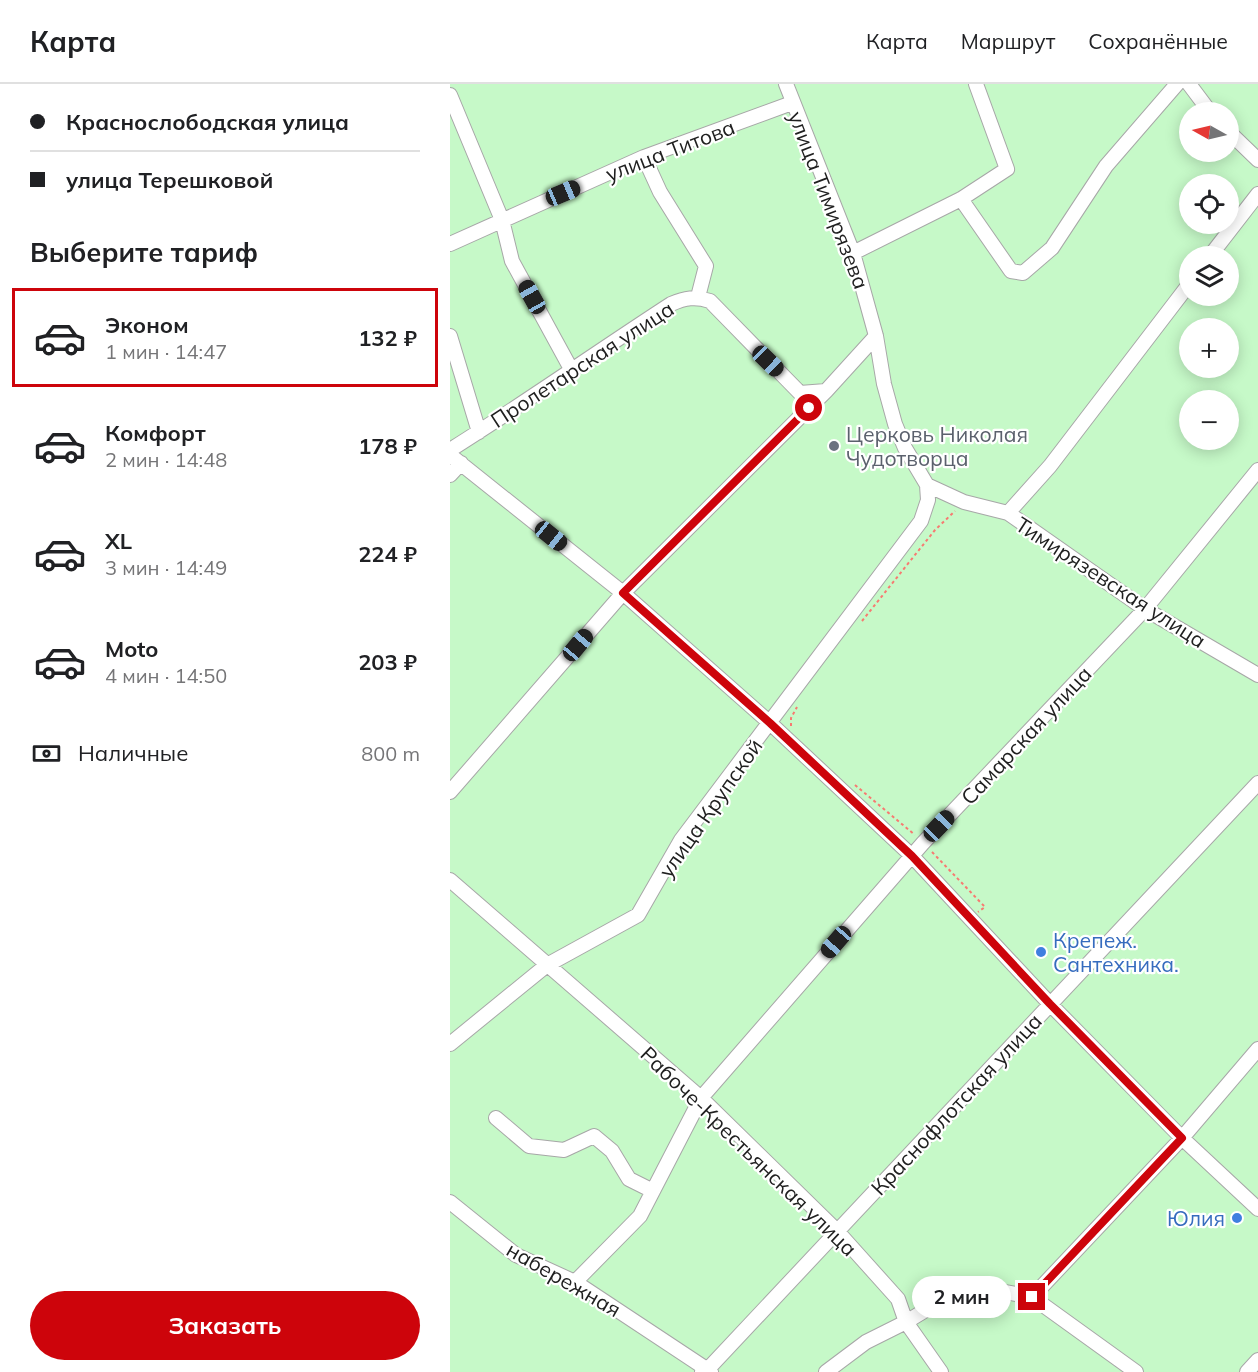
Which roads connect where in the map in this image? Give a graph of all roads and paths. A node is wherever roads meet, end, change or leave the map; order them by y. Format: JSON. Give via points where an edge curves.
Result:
{"nodes":[{"id":1,"x":786,"y":84,"type":"edge"},
{"id":2,"x":976,"y":84,"type":"edge"},
{"id":3,"x":1177,"y":84,"type":"edge"},
{"id":4,"x":1189,"y":84,"type":"edge"},
{"id":5,"x":450,"y":95,"type":"edge"},
{"id":6,"x":1202,"y":102,"type":"edge"},
{"id":7,"x":792,"y":103,"type":"junction"},
{"id":8,"x":1239,"y":142,"type":"edge"},
{"id":9,"x":644,"y":158,"type":"junction"},
{"id":10,"x":1258,"y":160,"type":"edge"},
{"id":11,"x":1258,"y":194,"type":"edge"},
{"id":12,"x":961,"y":199,"type":"junction"},
{"id":13,"x":502,"y":220,"type":"junction"},
{"id":14,"x":450,"y":244,"type":"edge"},
{"id":15,"x":1218,"y":246,"type":"edge"},
{"id":16,"x":853,"y":254,"type":"junction"},
{"id":17,"x":699,"y":297,"type":"junction"},
{"id":18,"x":1179,"y":297,"type":"edge"},
{"id":19,"x":450,"y":336,"type":"edge"},
{"id":20,"x":876,"y":336,"type":"junction"},
{"id":21,"x":571,"y":369,"type":"junction"},
{"id":22,"x":826,"y":391,"type":"junction"},
{"id":23,"x":478,"y":432,"type":"junction"},
{"id":24,"x":450,"y":450,"type":"edge"},
{"id":25,"x":455,"y":459,"type":"edge"},
{"id":26,"x":1258,"y":470,"type":"edge"},
{"id":27,"x":450,"y":476,"type":"edge"},
{"id":28,"x":927,"y":485,"type":"junction"},
{"id":29,"x":964,"y":502,"type":"junction"},
{"id":30,"x":1008,"y":513,"type":"junction"},
{"id":31,"x":623,"y":593,"type":"junction"},
{"id":32,"x":1145,"y":609,"type":"junction"},
{"id":33,"x":856,"y":628,"type":"dead end"},
{"id":34,"x":1258,"y":675,"type":"edge"},
{"id":35,"x":800,"y":701,"type":"dead end"},
{"id":36,"x":770,"y":723,"type":"junction"},
{"id":37,"x":791,"y":727,"type":"dead end"},
{"id":38,"x":1258,"y":783,"type":"edge"},
{"id":39,"x":856,"y":785,"type":"dead end"},
{"id":40,"x":450,"y":792,"type":"edge"},
{"id":41,"x":923,"y":843,"type":"junction"},
{"id":42,"x":912,"y":856,"type":"junction"},
{"id":43,"x":450,"y":880,"type":"edge"},
{"id":44,"x":976,"y":914,"type":"dead end"},
{"id":45,"x":547,"y":965,"type":"junction"},
{"id":46,"x":1050,"y":1004,"type":"junction"},
{"id":47,"x":450,"y":1044,"type":"edge"},
{"id":48,"x":1258,"y":1049,"type":"edge"},
{"id":49,"x":701,"y":1098,"type":"junction"},
{"id":50,"x":496,"y":1118,"type":"dead end"},
{"id":51,"x":1182,"y":1138,"type":"junction"},
{"id":52,"x":653,"y":1191,"type":"junction"},
{"id":53,"x":450,"y":1202,"type":"edge"},
{"id":54,"x":1256,"y":1204,"type":"edge"},
{"id":55,"x":837,"y":1231,"type":"junction"},
{"id":56,"x":575,"y":1282,"type":"junction"},
{"id":57,"x":1032,"y":1297,"type":"junction"},
{"id":58,"x":906,"y":1322,"type":"junction"},
{"id":59,"x":1258,"y":1360,"type":"edge"},
{"id":60,"x":707,"y":1371,"type":"edge"},
{"id":61,"x":826,"y":1372,"type":"edge"},
{"id":62,"x":941,"y":1372,"type":"edge"},
{"id":63,"x":1136,"y":1372,"type":"edge"},
{"id":64,"x":1247,"y":1372,"type":"edge"}],
"edges":[{"from":1,"to":7,"type":"street","name":"улица Тимирязева"},
{"from":2,"to":12,"type":"street","via":[[1007,169]]},
{"from":3,"to":12,"type":"street","via":[[1106,166],[1052,248],[1023,273],[1011,271]]},
{"from":4,"to":6,"type":"street"},
{"from":5,"to":13,"type":"street"},
{"from":7,"to":9,"type":"street","name":"улица Титова"},
{"from":7,"to":16,"type":"street","name":"улица Тимирязева"},
{"from":8,"to":10,"type":"street"},
{"from":9,"to":13,"type":"street","name":"улица Титова"},
{"from":9,"to":17,"type":"street","via":[[660,192],[706,266]]},
{"from":11,"to":15,"type":"street"},
{"from":12,"to":16,"type":"street"},
{"from":13,"to":14,"type":"street","name":"улица Титова"},
{"from":13,"to":21,"type":"street","via":[[512,261]]},
{"from":16,"to":20,"type":"street","name":"улица Тимирязева"},
{"from":17,"to":21,"type":"street","name":"Пролетарская улица","via":[[671,304]]},
{"from":17,"to":22,"type":"street","name":"Пролетарская улица","via":[[710,302],[800,393]]},
{"from":18,"to":30,"type":"street","via":[[1050,466]]},
{"from":19,"to":23,"type":"street"},
{"from":20,"to":22,"type":"street"},
{"from":20,"to":28,"type":"street","name":"улица Тимирязева","via":[[894,424]]},
{"from":21,"to":23,"type":"street","name":"Пролетарская улица"},
{"from":22,"to":31,"type":"street"},
{"from":23,"to":24,"type":"street","name":"Пролетарская улица"},
{"from":25,"to":27,"type":"street"},
{"from":25,"to":31,"type":"street"},
{"from":26,"to":32,"type":"street","name":"Самарская улица"},
{"from":28,"to":29,"type":"street","name":"Тимирязевская улица"},
{"from":28,"to":36,"type":"street","name":"улица Крупской","via":[[928,500],[921,521]]},
{"from":29,"to":30,"type":"street","name":"Тимирязевская улица"},
{"from":29,"to":33,"type":"path","via":[[935,530]]},
{"from":30,"to":32,"type":"street","name":"Тимирязевская улица"},
{"from":31,"to":36,"type":"street"},
{"from":31,"to":40,"type":"street"},
{"from":32,"to":34,"type":"street","name":"Тимирязевская улица"},
{"from":32,"to":41,"type":"street","name":"Самарская улица"},
{"from":35,"to":37,"type":"path"},
{"from":36,"to":42,"type":"street"},
{"from":36,"to":45,"type":"street","name":"улица Крупской","via":[[681,840],[638,915]]},
{"from":38,"to":46,"type":"street","name":"Краснофлотская улица"},
{"from":39,"to":41,"type":"path"},
{"from":41,"to":42,"type":"street","name":"Самарская улица"},
{"from":41,"to":44,"type":"path","via":[[985,907]]},
{"from":42,"to":46,"type":"street"},
{"from":42,"to":49,"type":"street","name":"Самарская улица"},
{"from":43,"to":45,"type":"street","name":"Рабоче-Крестьянская улица"},
{"from":45,"to":47,"type":"street","name":"улица Крупской"},
{"from":45,"to":49,"type":"street","name":"Рабоче-Крестьянская улица"},
{"from":46,"to":51,"type":"street"},
{"from":46,"to":55,"type":"street","name":"Краснофлотская улица"},
{"from":48,"to":51,"type":"street"},
{"from":49,"to":52,"type":"street","name":"Самарская улица"},
{"from":49,"to":55,"type":"street","name":"Рабоче-Крестьянская улица"},
{"from":50,"to":52,"type":"street","via":[[529,1146],[564,1150],[594,1136],[612,1151],[629,1179]]},
{"from":51,"to":54,"type":"street"},
{"from":51,"to":57,"type":"street"},
{"from":52,"to":56,"type":"street","name":"Самарская улица","via":[[640,1216]]},
{"from":53,"to":56,"type":"street","name":"набережная","via":[[516,1255]]},
{"from":55,"to":58,"type":"street","name":"Рабоче-Крестьянская улица","via":[[898,1299]]},
{"from":55,"to":60,"type":"street","name":"Краснофлотская улица"},
{"from":56,"to":60,"type":"street","name":"набережная"},
{"from":57,"to":58,"type":"street","via":[[967,1285]]},
{"from":57,"to":63,"type":"street"},
{"from":58,"to":61,"type":"street","via":[[866,1342]]},
{"from":58,"to":62,"type":"street","name":"Рабоче-Крестьянская улица"},
{"from":59,"to":64,"type":"street"}]}
